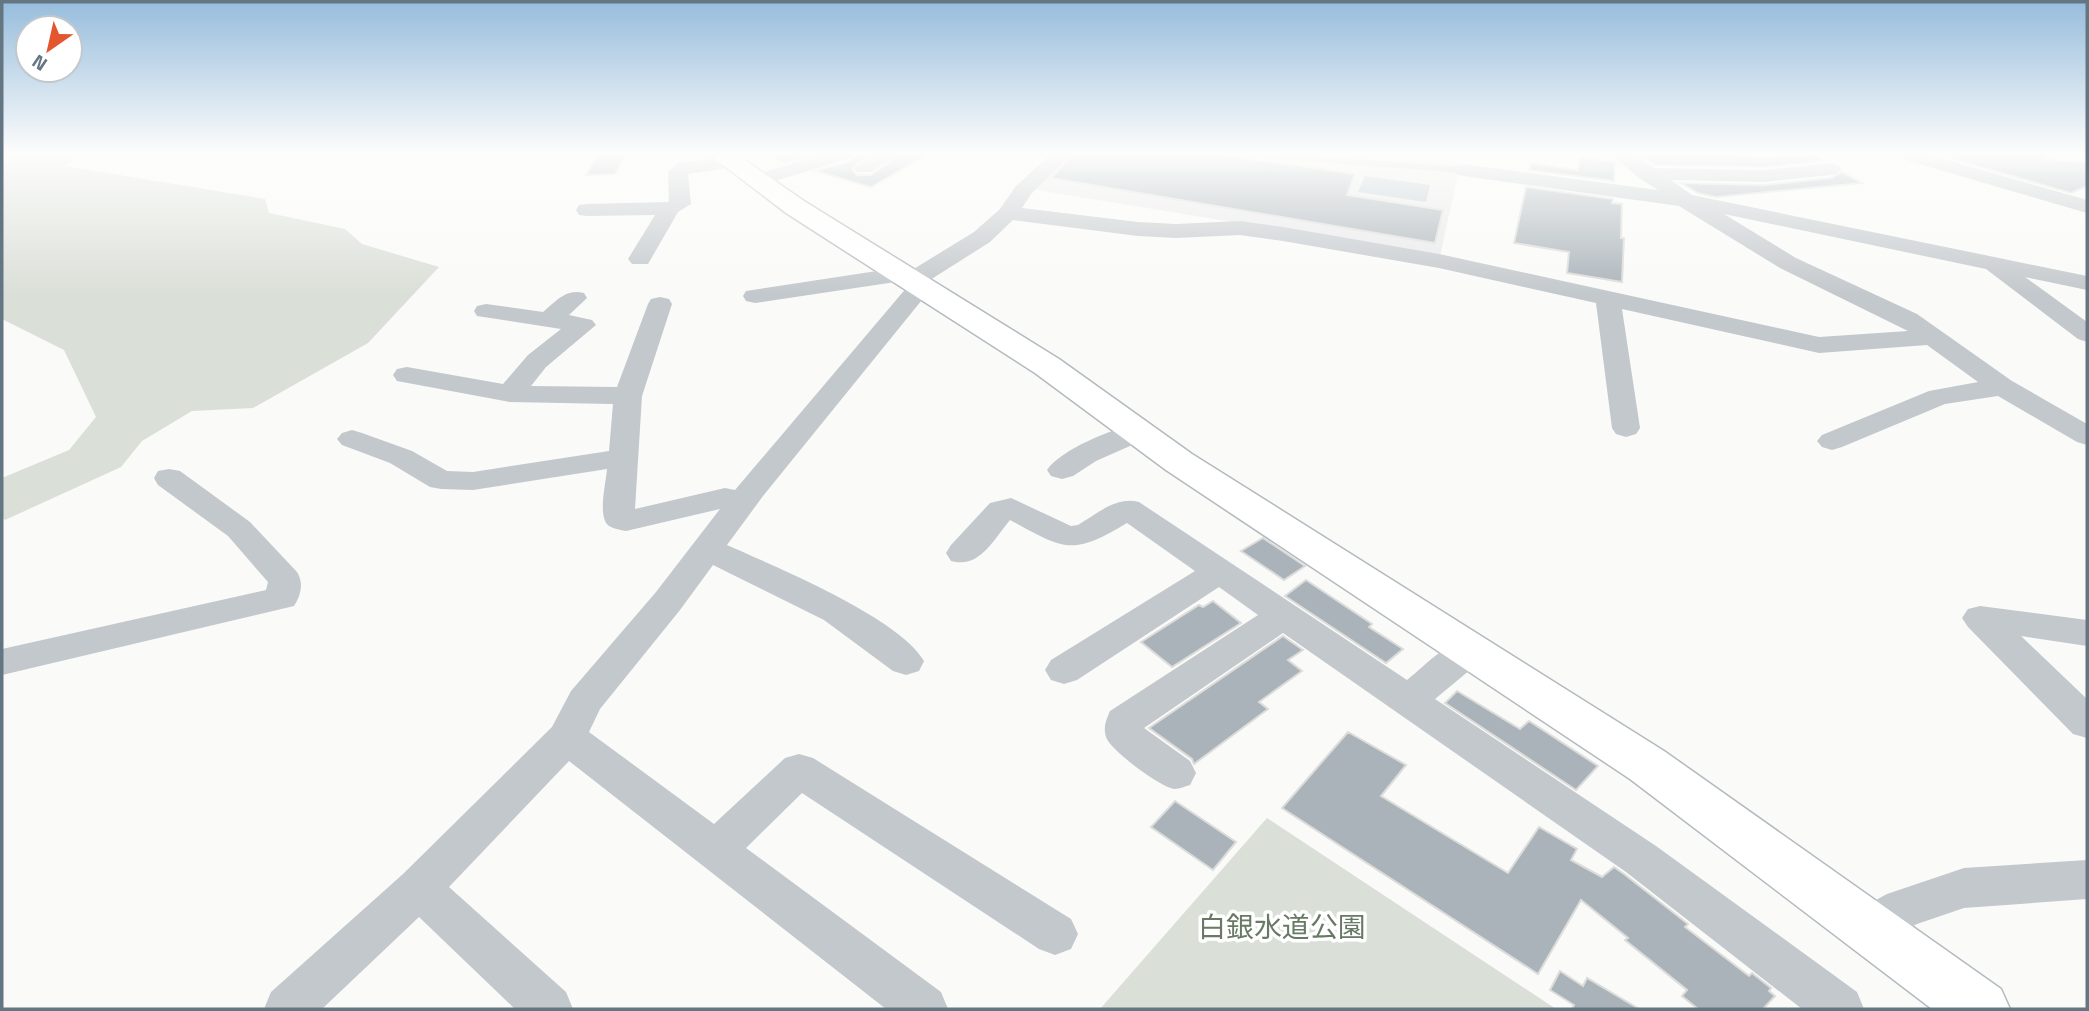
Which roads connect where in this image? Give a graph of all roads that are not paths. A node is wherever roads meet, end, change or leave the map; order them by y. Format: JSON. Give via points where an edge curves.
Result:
{"nodes":[{"id":1,"x":680,"y":201,"type":"edge"},
{"id":2,"x":788,"y":201,"type":"edge"},
{"id":3,"x":1016,"y":201,"type":"edge"},
{"id":4,"x":1687,"y":201,"type":"edge"},
{"id":5,"x":1691,"y":201,"type":"edge"},
{"id":6,"x":2067,"y":201,"type":"edge"},
{"id":7,"x":2087,"y":207,"type":"edge"},
{"id":8,"x":670,"y":208,"type":"junction"},
{"id":9,"x":587,"y":210,"type":"dead end"},
{"id":10,"x":1009,"y":213,"type":"junction"},
{"id":11,"x":640,"y":259,"type":"dead end"},
{"id":12,"x":1989,"y":263,"type":"junction"},
{"id":13,"x":913,"y":280,"type":"junction"},
{"id":14,"x":2087,"y":283,"type":"edge"},
{"id":15,"x":755,"y":296,"type":"dead end"},
{"id":16,"x":575,"y":298,"type":"dead end"},
{"id":17,"x":1608,"y":299,"type":"junction"},
{"id":18,"x":660,"y":304,"type":"dead end"},
{"id":19,"x":486,"y":311,"type":"dead end"},
{"id":20,"x":548,"y":320,"type":"junction"},
{"id":21,"x":2087,"y":334,"type":"edge"},
{"id":22,"x":1932,"y":337,"type":"junction"},
{"id":23,"x":407,"y":375,"type":"dead end"},
{"id":24,"x":2002,"y":387,"type":"junction"},
{"id":25,"x":510,"y":394,"type":"junction"},
{"id":26,"x":628,"y":396,"type":"junction"},
{"id":27,"x":1626,"y":428,"type":"dead end"},
{"id":28,"x":1138,"y":432,"type":"junction"},
{"id":29,"x":2087,"y":436,"type":"edge"},
{"id":30,"x":352,"y":439,"type":"dead end"},
{"id":31,"x":1832,"y":441,"type":"dead end"},
{"id":32,"x":622,"y":458,"type":"junction"},
{"id":33,"x":1062,"y":470,"type":"dead end"},
{"id":34,"x":169,"y":478,"type":"dead end"},
{"id":35,"x":743,"y":501,"type":"junction"},
{"id":36,"x":707,"y":549,"type":"junction"},
{"id":37,"x":963,"y":553,"type":"dead end"},
{"id":38,"x":1218,"y":572,"type":"junction"},
{"id":39,"x":1282,"y":616,"type":"junction"},
{"id":40,"x":2087,"y":632,"type":"edge"},
{"id":41,"x":1469,"y":651,"type":"junction"},
{"id":42,"x":906,"y":661,"type":"dead end"},
{"id":43,"x":2,"y":662,"type":"edge"},
{"id":44,"x":1064,"y":670,"type":"dead end"},
{"id":45,"x":1409,"y":699,"type":"junction"},
{"id":46,"x":2087,"y":723,"type":"edge"},
{"id":47,"x":567,"y":737,"type":"junction"},
{"id":48,"x":1176,"y":773,"type":"dead end"},
{"id":49,"x":715,"y":850,"type":"junction"},
{"id":50,"x":2087,"y":879,"type":"edge"},
{"id":51,"x":419,"y":888,"type":"junction"},
{"id":52,"x":1870,"y":927,"type":"junction"},
{"id":53,"x":1055,"y":934,"type":"dead end"},
{"id":54,"x":288,"y":1009,"type":"edge"},
{"id":55,"x":549,"y":1009,"type":"edge"},
{"id":56,"x":924,"y":1009,"type":"edge"},
{"id":57,"x":1840,"y":1009,"type":"edge"},
{"id":58,"x":1980,"y":1009,"type":"edge"}],
"edges":[{"from":1,"to":8,"type":"street"},
{"from":2,"to":13,"type":"street"},
{"from":3,"to":10,"type":"street"},
{"from":4,"to":22,"type":"street","via":[[1787,263],[1908,319]]},
{"from":5,"to":12,"type":"street"},
{"from":6,"to":7,"type":"street"},
{"from":8,"to":9,"type":"street"},
{"from":8,"to":11,"type":"street"},
{"from":10,"to":13,"type":"street","via":[[982,237]]},
{"from":10,"to":17,"type":"street","via":[[1138,229],[1240,228],[1439,261]]},
{"from":12,"to":14,"type":"street"},
{"from":12,"to":21,"type":"street"},
{"from":13,"to":15,"type":"street"},
{"from":13,"to":28,"type":"street","via":[[1047,366]]},
{"from":13,"to":35,"type":"street"},
{"from":16,"to":20,"type":"street"},
{"from":17,"to":22,"type":"street","via":[[1819,345]]},
{"from":17,"to":27,"type":"street"},
{"from":18,"to":26,"type":"street"},
{"from":19,"to":20,"type":"street"},
{"from":20,"to":25,"type":"street","via":[[583,325],[537,361]]},
{"from":22,"to":24,"type":"street"},
{"from":23,"to":25,"type":"street"},
{"from":24,"to":29,"type":"street"},
{"from":24,"to":31,"type":"street","via":[[1939,397]]},
{"from":25,"to":26,"type":"street"},
{"from":26,"to":32,"type":"street"},
{"from":28,"to":33,"type":"street","via":[[1084,455]]},
{"from":28,"to":41,"type":"street"},
{"from":30,"to":32,"type":"street","via":[[401,457],[441,480],[473,481]]},
{"from":32,"to":35,"type":"street","via":[[618,518],[626,521],[725,498]]},
{"from":34,"to":43,"type":"street","via":[[239,529],[285,580],[282,598]]},
{"from":35,"to":36,"type":"street"},
{"from":36,"to":42,"type":"street","via":[[876,634]]},
{"from":36,"to":47,"type":"street","via":[[584,701]]},
{"from":37,"to":38,"type":"street","via":[[1001,510],[1011,508],[1067,537],[1086,534],[1128,509]]},
{"from":38,"to":39,"type":"street"},
{"from":38,"to":44,"type":"street"},
{"from":39,"to":45,"type":"street"},
{"from":39,"to":48,"type":"street","via":[[1124,722],[1125,736]]},
{"from":40,"to":46,"type":"street","via":[[1980,618]]},
{"from":41,"to":45,"type":"street"},
{"from":41,"to":52,"type":"street","via":[[1647,765]]},
{"from":45,"to":57,"type":"street","via":[[1641,859]]},
{"from":47,"to":49,"type":"street"},
{"from":47,"to":51,"type":"street"},
{"from":49,"to":53,"type":"street","via":[[799,770]]},
{"from":49,"to":56,"type":"street"},
{"from":50,"to":52,"type":"street","via":[[1964,888],[1903,908]]},
{"from":51,"to":54,"type":"street"},
{"from":51,"to":55,"type":"street"},
{"from":52,"to":58,"type":"street"}]}
